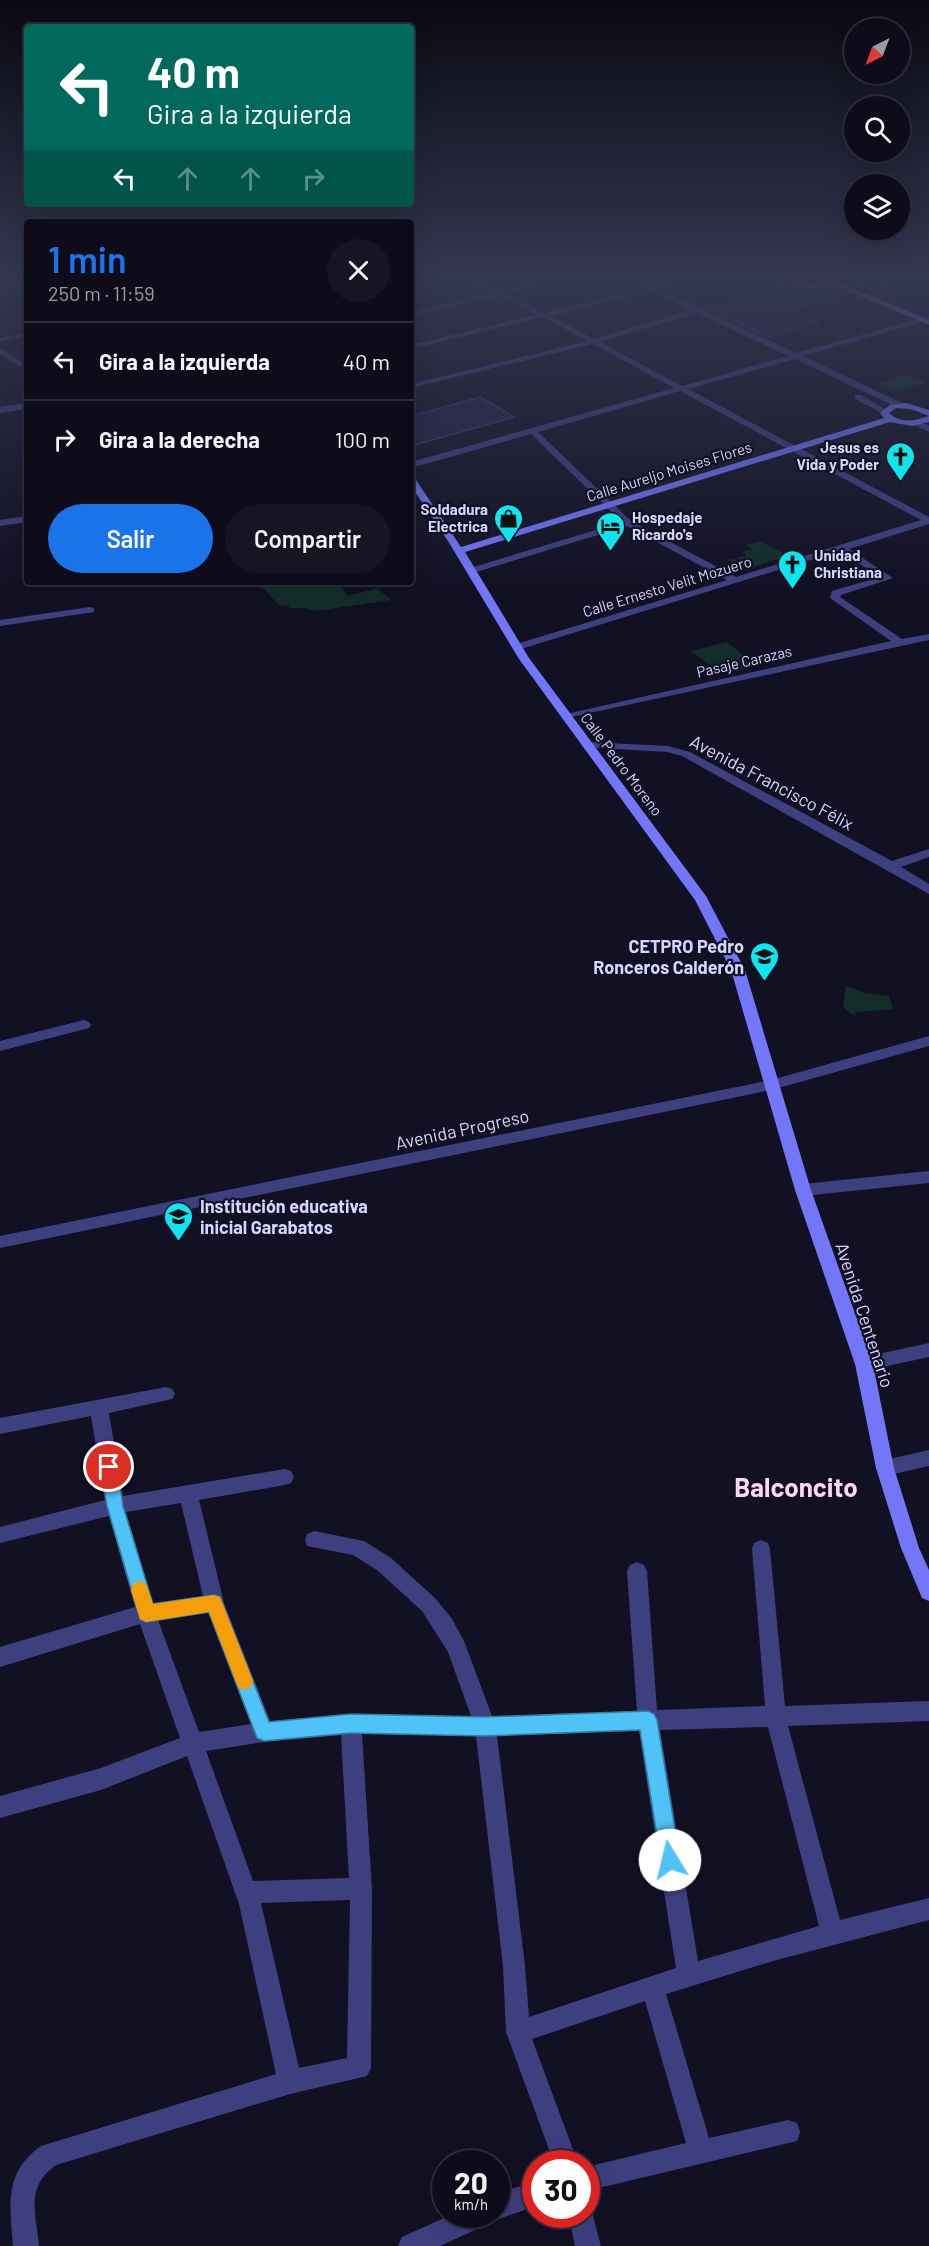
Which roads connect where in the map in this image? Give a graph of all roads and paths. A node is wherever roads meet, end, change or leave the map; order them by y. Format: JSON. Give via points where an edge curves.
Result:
{"nodes":[{"id":1,"x":441,"y":379,"type":"edge"},
{"id":2,"x":660,"y":379,"type":"edge"},
{"id":3,"x":709,"y":379,"type":"edge"},
{"id":4,"x":821,"y":379,"type":"edge"},
{"id":5,"x":845,"y":379,"type":"edge"},
{"id":6,"x":414,"y":385,"type":"edge"},
{"id":7,"x":677,"y":388,"type":"junction"},
{"id":8,"x":899,"y":405,"type":"junction"},
{"id":9,"x":24,"y":406,"type":"edge"},
{"id":10,"x":0,"y":410,"type":"edge"},
{"id":11,"x":927,"y":410,"type":"edge"},
{"id":12,"x":887,"y":415,"type":"junction"},
{"id":13,"x":929,"y":419,"type":"edge"},
{"id":14,"x":917,"y":423,"type":"junction"},
{"id":15,"x":929,"y":429,"type":"edge"},
{"id":16,"x":533,"y":431,"type":"junction"},
{"id":17,"x":795,"y":448,"type":"junction"},
{"id":18,"x":414,"y":464,"type":"edge"},
{"id":19,"x":414,"y":483,"type":"edge"},
{"id":20,"x":609,"y":505,"type":"junction"},
{"id":21,"x":24,"y":519,"type":"edge"},
{"id":22,"x":929,"y":521,"type":"edge"},
{"id":23,"x":0,"y":523,"type":"edge"},
{"id":24,"x":628,"y":523,"type":"junction"},
{"id":25,"x":456,"y":546,"type":"junction"},
{"id":26,"x":843,"y":549,"type":"junction"},
{"id":27,"x":470,"y":571,"type":"junction"},
{"id":28,"x":737,"y":581,"type":"junction"},
{"id":29,"x":90,"y":610,"type":"dead end"},
{"id":30,"x":0,"y":623,"type":"edge"},
{"id":31,"x":929,"y":637,"type":"edge"},
{"id":32,"x":901,"y":643,"type":"junction"},
{"id":33,"x":517,"y":647,"type":"junction"},
{"id":34,"x":566,"y":717,"type":"junction"},
{"id":35,"x":587,"y":745,"type":"junction"},
{"id":36,"x":929,"y":853,"type":"edge"},
{"id":37,"x":891,"y":866,"type":"junction"},
{"id":38,"x":929,"y":890,"type":"edge"},
{"id":39,"x":84,"y":1025,"type":"dead end"},
{"id":40,"x":929,"y":1041,"type":"edge"},
{"id":41,"x":0,"y":1046,"type":"edge"},
{"id":42,"x":771,"y":1085,"type":"junction"},
{"id":43,"x":929,"y":1177,"type":"edge"},
{"id":44,"x":803,"y":1190,"type":"junction"},
{"id":45,"x":0,"y":1242,"type":"edge"},
{"id":46,"x":929,"y":1350,"type":"edge"},
{"id":47,"x":864,"y":1364,"type":"junction"},
{"id":48,"x":166,"y":1394,"type":"dead end"},
{"id":49,"x":99,"y":1408,"type":"junction"},
{"id":50,"x":0,"y":1426,"type":"edge"},
{"id":51,"x":929,"y":1458,"type":"edge"},
{"id":52,"x":885,"y":1468,"type":"junction"},
{"id":53,"x":285,"y":1477,"type":"dead end"},
{"id":54,"x":188,"y":1492,"type":"junction"},
{"id":55,"x":115,"y":1506,"type":"junction"},
{"id":56,"x":0,"y":1535,"type":"edge"},
{"id":57,"x":314,"y":1540,"type":"dead end"},
{"id":58,"x":761,"y":1549,"type":"dead end"},
{"id":59,"x":637,"y":1571,"type":"dead end"},
{"id":60,"x":929,"y":1592,"type":"edge"},
{"id":61,"x":214,"y":1603,"type":"junction"},
{"id":62,"x":146,"y":1613,"type":"junction"},
{"id":63,"x":0,"y":1657,"type":"edge"},
{"id":64,"x":929,"y":1711,"type":"edge"},
{"id":65,"x":776,"y":1718,"type":"junction"},
{"id":66,"x":648,"y":1720,"type":"junction"},
{"id":67,"x":351,"y":1724,"type":"junction"},
{"id":68,"x":485,"y":1726,"type":"junction"},
{"id":69,"x":264,"y":1732,"type":"junction"},
{"id":70,"x":194,"y":1743,"type":"junction"},
{"id":71,"x":0,"y":1807,"type":"edge"},
{"id":72,"x":360,"y":1889,"type":"junction"},
{"id":73,"x":246,"y":1892,"type":"junction"},
{"id":74,"x":929,"y":1909,"type":"edge"},
{"id":75,"x":832,"y":1932,"type":"junction"},
{"id":76,"x":689,"y":1976,"type":"junction"},
{"id":77,"x":652,"y":1986,"type":"junction"},
{"id":78,"x":518,"y":2032,"type":"junction"},
{"id":79,"x":290,"y":2082,"type":"junction"},
{"id":80,"x":788,"y":2132,"type":"dead end"},
{"id":81,"x":561,"y":2150,"type":"edge"},
{"id":82,"x":701,"y":2152,"type":"junction"},
{"id":83,"x":600,"y":2176,"type":"edge"},
{"id":84,"x":450,"y":2228,"type":"edge"},
{"id":85,"x":584,"y":2228,"type":"edge"},
{"id":86,"x":26,"y":2246,"type":"edge"},
{"id":87,"x":411,"y":2246,"type":"edge"},
{"id":88,"x":588,"y":2246,"type":"edge"}],
"edges":[{"from":1,"to":6,"type":"street"},
{"from":2,"to":7,"type":"street"},
{"from":3,"to":7,"type":"street"},
{"from":4,"to":12,"type":"street"},
{"from":5,"to":8,"type":"street"},
{"from":7,"to":16,"type":"street"},
{"from":7,"to":17,"type":"street"},
{"from":8,"to":11,"type":"main road"},
{"from":8,"to":12,"type":"main road","name":"Calle Aureljo Moises Flores"},
{"from":9,"to":10,"type":"street"},
{"from":12,"to":14,"type":"main road"},
{"from":12,"to":17,"type":"main road","name":"Calle Aureljo Moises Flores"},
{"from":13,"to":14,"type":"main road"},
{"from":14,"to":15,"type":"street"},
{"from":16,"to":18,"type":"street"},
{"from":16,"to":20,"type":"street"},
{"from":17,"to":20,"type":"main road","name":"Calle Aureljo Moises Flores"},
{"from":17,"to":22,"type":"street"},
{"from":19,"to":25,"type":"main road","name":"Calle Pedro Moreno"},
{"from":20,"to":24,"type":"street"},
{"from":20,"to":25,"type":"main road","name":"Calle Aureljo Moises Flores","via":[[490,540]]},
{"from":21,"to":23,"type":"street"},
{"from":22,"to":26,"type":"street","name":"Calle Ernesto Velit Mozuero"},
{"from":24,"to":27,"type":"street"},
{"from":24,"to":28,"type":"street"},
{"from":25,"to":27,"type":"main road","name":"Calle Pedro Moreno"},
{"from":26,"to":28,"type":"street","name":"Calle Ernesto Velit Mozuero"},
{"from":26,"to":32,"type":"street","via":[[888,578],[836,593],[835,598]]},
{"from":27,"to":33,"type":"main road","name":"Calle Pedro Moreno"},
{"from":28,"to":33,"type":"street","name":"Calle Ernesto Velit Mozuero"},
{"from":29,"to":30,"type":"street"},
{"from":31,"to":32,"type":"street","name":"Pasaje Carazas"},
{"from":32,"to":34,"type":"street","name":"Pasaje Carazas"},
{"from":33,"to":34,"type":"main road","name":"Calle Pedro Moreno"},
{"from":34,"to":35,"type":"main road","name":"Calle Pedro Moreno"},
{"from":35,"to":37,"type":"street","name":"Avenida Francisco Félix","via":[[668,749],[686,754]]},
{"from":35,"to":42,"type":"main road","name":"Calle Pedro Moreno","via":[[701,899],[738,970]]},
{"from":36,"to":37,"type":"street"},
{"from":37,"to":38,"type":"street","name":"Avenida Francisco Félix"},
{"from":39,"to":41,"type":"street"},
{"from":40,"to":42,"type":"street","name":"Avenida Progreso"},
{"from":42,"to":44,"type":"main road","name":"Avenida Centenario"},
{"from":42,"to":45,"type":"street","name":"Avenida Progreso"},
{"from":43,"to":44,"type":"street"},
{"from":44,"to":47,"type":"main road","name":"Avenida Centenario"},
{"from":46,"to":47,"type":"street"},
{"from":47,"to":52,"type":"main road","name":"Avenida Centenario"},
{"from":48,"to":49,"type":"street"},
{"from":49,"to":50,"type":"street"},
{"from":49,"to":55,"type":"street"},
{"from":51,"to":52,"type":"street"},
{"from":52,"to":60,"type":"main road","name":"Avenida Centenario","via":[[910,1548]]},
{"from":53,"to":54,"type":"street"},
{"from":54,"to":55,"type":"street"},
{"from":54,"to":61,"type":"street"},
{"from":55,"to":56,"type":"street"},
{"from":55,"to":62,"type":"street"},
{"from":57,"to":68,"type":"street","via":[[357,1546],[384,1563],[429,1605],[457,1647]]},
{"from":58,"to":65,"type":"street"},
{"from":59,"to":66,"type":"street"},
{"from":61,"to":62,"type":"street"},
{"from":61,"to":69,"type":"street"},
{"from":62,"to":63,"type":"street"},
{"from":62,"to":70,"type":"street"},
{"from":64,"to":65,"type":"street"},
{"from":65,"to":66,"type":"street"},
{"from":65,"to":75,"type":"street"},
{"from":66,"to":68,"type":"street"},
{"from":66,"to":76,"type":"street"},
{"from":67,"to":68,"type":"street"},
{"from":67,"to":69,"type":"street"},
{"from":67,"to":72,"type":"street"},
{"from":68,"to":78,"type":"street"},
{"from":69,"to":70,"type":"street"},
{"from":70,"to":71,"type":"street","via":[[101,1779]]},
{"from":70,"to":73,"type":"street"},
{"from":72,"to":73,"type":"street"},
{"from":72,"to":79,"type":"street","via":[[359,2068]]},
{"from":73,"to":79,"type":"street"},
{"from":74,"to":75,"type":"street"},
{"from":75,"to":76,"type":"street"},
{"from":76,"to":77,"type":"street"},
{"from":77,"to":78,"type":"street"},
{"from":77,"to":82,"type":"street"},
{"from":78,"to":81,"type":"street"},
{"from":79,"to":86,"type":"street","via":[[37,2163],[27,2174],[23,2190]]},
{"from":80,"to":82,"type":"street"},
{"from":82,"to":83,"type":"street"},
{"from":84,"to":87,"type":"street"},
{"from":85,"to":88,"type":"street"}]}
